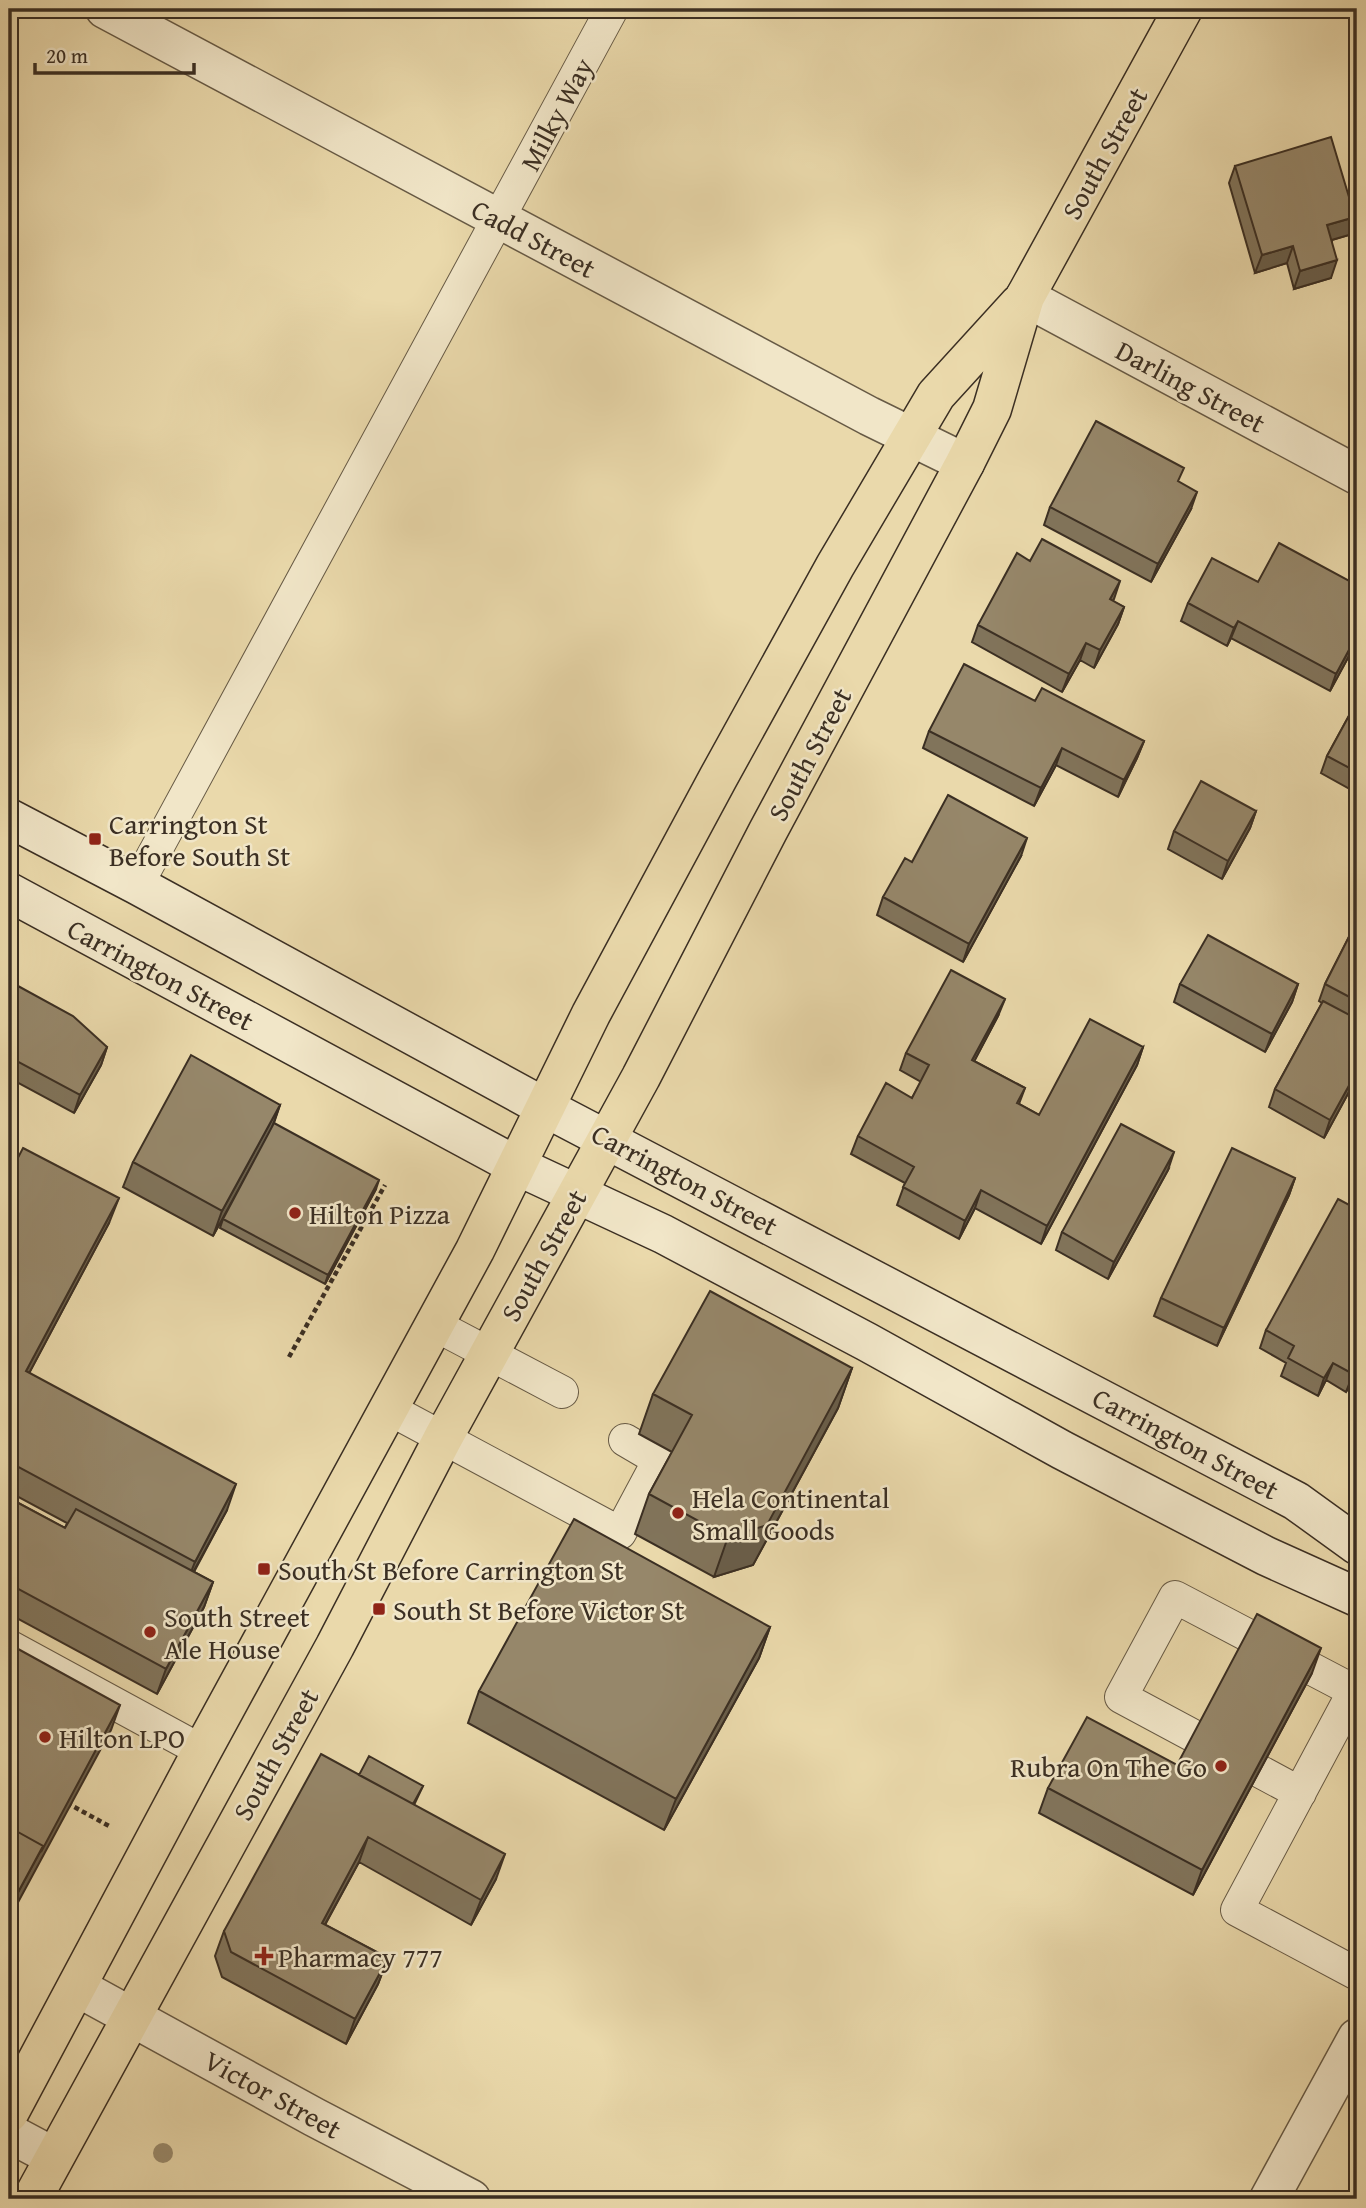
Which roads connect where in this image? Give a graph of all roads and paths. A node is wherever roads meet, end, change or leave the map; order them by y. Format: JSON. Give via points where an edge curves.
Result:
{"nodes":[{"id":1,"x":105,"y":9,"type":"edge"},
{"id":2,"x":612,"y":9,"type":"edge"},
{"id":3,"x":1183,"y":9,"type":"edge"},
{"id":4,"x":499,"y":220,"type":"junction"},
{"id":5,"x":1026,"y":297,"type":"junction"},
{"id":6,"x":912,"y":437,"type":"junction"},
{"id":7,"x":965,"y":463,"type":"junction"},
{"id":8,"x":1357,"y":475,"type":"edge"},
{"id":9,"x":9,"y":818,"type":"edge"},
{"id":10,"x":137,"y":886,"type":"junction"},
{"id":11,"x":9,"y":892,"type":"edge"},
{"id":12,"x":544,"y":1107,"type":"junction"},
{"id":13,"x":606,"y":1138,"type":"junction"},
{"id":14,"x":515,"y":1165,"type":"junction"},
{"id":15,"x":385,"y":1185,"type":"dead end"},
{"id":16,"x":577,"y":1194,"type":"junction"},
{"id":17,"x":435,"y":1325,"type":"junction"},
{"id":18,"x":489,"y":1354,"type":"junction"},
{"id":19,"x":289,"y":1357,"type":"dead end"},
{"id":20,"x":562,"y":1392,"type":"dead end"},
{"id":21,"x":389,"y":1409,"type":"junction"},
{"id":22,"x":443,"y":1438,"type":"junction"},
{"id":23,"x":625,"y":1440,"type":"dead end"},
{"id":24,"x":1357,"y":1545,"type":"edge"},
{"id":25,"x":1357,"y":1597,"type":"edge"},
{"id":26,"x":9,"y":1646,"type":"edge"},
{"id":27,"x":202,"y":1751,"type":"junction"},
{"id":28,"x":1300,"y":1793,"type":"junction"},
{"id":29,"x":60,"y":1800,"type":"edge"},
{"id":30,"x":113,"y":1828,"type":"dead end"},
{"id":31,"x":1357,"y":1974,"type":"edge"},
{"id":32,"x":77,"y":1987,"type":"junction"},
{"id":33,"x":131,"y":2016,"type":"junction"},
{"id":34,"x":1357,"y":2038,"type":"edge"},
{"id":35,"x":9,"y":2113,"type":"edge"},
{"id":36,"x":9,"y":2133,"type":"edge"},
{"id":37,"x":54,"y":2157,"type":"junction"},
{"id":38,"x":32,"y":2199,"type":"edge"},
{"id":39,"x":471,"y":2199,"type":"edge"},
{"id":40,"x":1269,"y":2199,"type":"edge"}],
"edges":[{"from":1,"to":4,"type":"main road","name":"Cadd Street"},
{"from":2,"to":4,"type":"lane","name":"Milky Way"},
{"from":3,"to":5,"type":"main road","name":"South Street"},
{"from":4,"to":6,"type":"main road","name":"Cadd Street"},
{"from":4,"to":10,"type":"lane","name":"Milky Way"},
{"from":5,"to":6,"type":"main road","name":"South Street","via":[[936,395]]},
{"from":5,"to":7,"type":"main road","name":"South Street","via":[[992,409]]},
{"from":5,"to":8,"type":"main road","name":"Darling Street"},
{"from":6,"to":7,"type":"main road","name":"Cadd Street"},
{"from":6,"to":12,"type":"main road","name":"South Street","via":[[718,778]]},
{"from":7,"to":13,"type":"main road","name":"South Street"},
{"from":9,"to":10,"type":"main road","name":"Carrington Street"},
{"from":10,"to":12,"type":"main road","name":"Carrington Street"},
{"from":11,"to":14,"type":"main road","name":"Carrington Street"},
{"from":12,"to":13,"type":"main road","name":"Carrington Street"},
{"from":12,"to":14,"type":"main road","name":"South Street"},
{"from":13,"to":16,"type":"main road","name":"South Street"},
{"from":13,"to":24,"type":"main road","name":"Carrington Street","via":[[1296,1501]]},
{"from":14,"to":16,"type":"main road","name":"Carrington Street"},
{"from":14,"to":17,"type":"main road","name":"South Street"},
{"from":15,"to":19,"type":"path"},
{"from":16,"to":18,"type":"main road","name":"South Street"},
{"from":16,"to":25,"type":"main road","name":"Carrington Street","via":[[687,1247],[1266,1556]]},
{"from":17,"to":18,"type":"lane"},
{"from":17,"to":21,"type":"main road","name":"South Street"},
{"from":18,"to":20,"type":"lane"},
{"from":18,"to":22,"type":"main road","name":"South Street"},
{"from":21,"to":22,"type":"lane"},
{"from":21,"to":27,"type":"main road","name":"South Street"},
{"from":22,"to":23,"type":"lane","via":[[620,1533],[659,1460]]},
{"from":22,"to":33,"type":"main road","name":"South Street","via":[[335,1646]]},
{"from":26,"to":27,"type":"lane"},
{"from":27,"to":32,"type":"main road","name":"South Street"},
{"from":28,"to":28,"type":"lane","via":[[1354,1691],[1175,1597],[1121,1698]]},
{"from":28,"to":31,"type":"lane","via":[[1237,1910]]},
{"from":29,"to":30,"type":"path"},
{"from":32,"to":33,"type":"main road","name":"Victor Street"},
{"from":32,"to":35,"type":"main road","name":"South Street"},
{"from":33,"to":37,"type":"main road","name":"South Street"},
{"from":33,"to":39,"type":"main road","name":"Victor Street"},
{"from":34,"to":40,"type":"main road"},
{"from":36,"to":37,"type":"main road"},
{"from":37,"to":38,"type":"main road","name":"South Street"}]}
